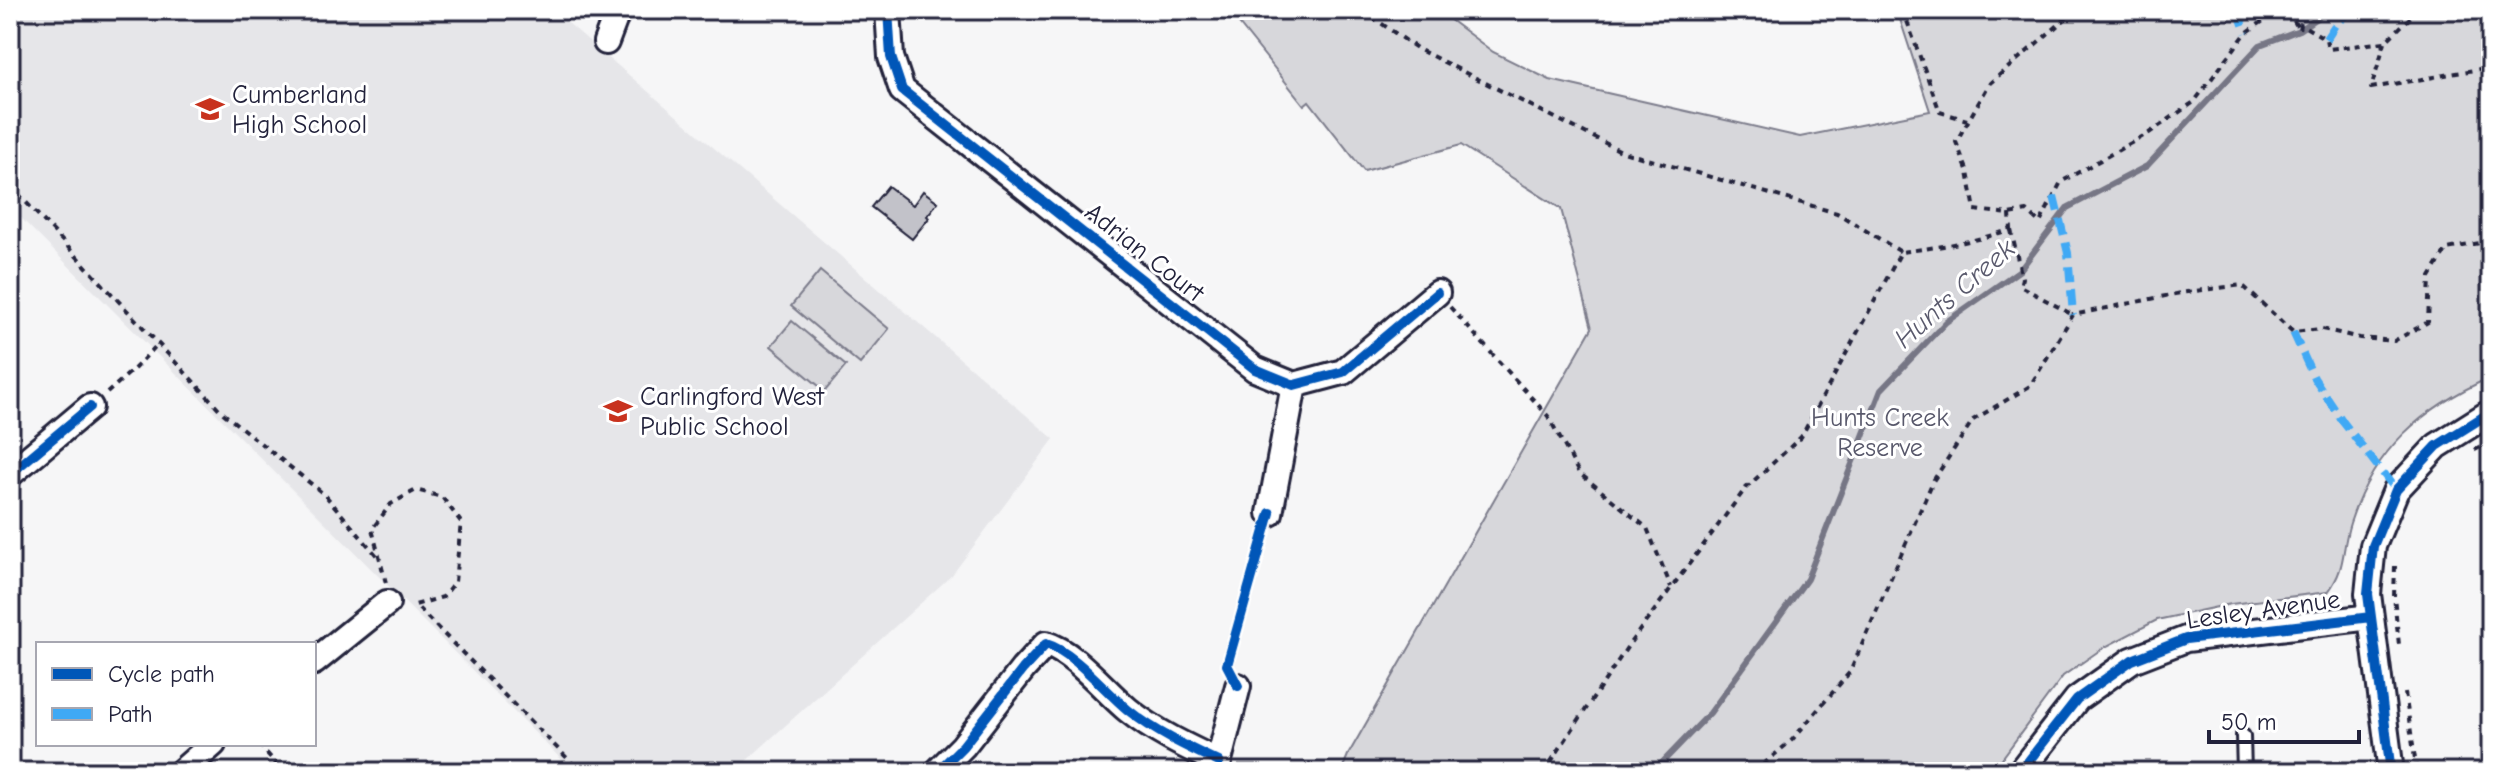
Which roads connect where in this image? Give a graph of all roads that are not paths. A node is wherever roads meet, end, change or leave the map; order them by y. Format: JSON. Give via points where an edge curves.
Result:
{"nodes":[{"id":1,"x":618,"y":10,"type":"edge"},
{"id":2,"x":888,"y":10,"type":"edge"},
{"id":3,"x":606,"y":42,"type":"dead end"},
{"id":4,"x":1437,"y":293,"type":"road end"},
{"id":5,"x":1294,"y":385,"type":"junction"},
{"id":6,"x":90,"y":407,"type":"road end"},
{"id":7,"x":2491,"y":412,"type":"edge"},
{"id":8,"x":10,"y":474,"type":"edge"},
{"id":9,"x":1270,"y":513,"type":"dead end"},
{"id":10,"x":387,"y":603,"type":"road end"},
{"id":11,"x":2371,"y":617,"type":"junction"},
{"id":12,"x":316,"y":660,"type":"edge"},
{"id":13,"x":1238,"y":686,"type":"dead end"},
{"id":14,"x":2243,"y":736,"type":"dead end"},
{"id":15,"x":211,"y":746,"type":"edge"},
{"id":16,"x":1218,"y":767,"type":"edge"},
{"id":17,"x":181,"y":772,"type":"edge"},
{"id":18,"x":937,"y":772,"type":"edge"},
{"id":19,"x":2020,"y":772,"type":"edge"},
{"id":20,"x":2244,"y":772,"type":"edge"},
{"id":21,"x":2391,"y":772,"type":"edge"}],
"edges":[{"from":1,"to":3,"type":"street"},
{"from":2,"to":5,"type":"street","name":"Adrian Court","via":[[891,57],[902,90],[1255,369]]},
{"from":4,"to":5,"type":"street","via":[[1343,372]]},
{"from":5,"to":9,"type":"street"},
{"from":6,"to":8,"type":"street"},
{"from":7,"to":11,"type":"street","via":[[2437,446],[2396,490],[2373,546]]},
{"from":10,"to":12,"type":"street"},
{"from":11,"to":19,"type":"street","name":"Lesley Avenue","via":[[2186,639],[2132,660],[2077,699]]},
{"from":11,"to":21,"type":"street"},
{"from":13,"to":16,"type":"street"},
{"from":14,"to":20,"type":"lane"},
{"from":15,"to":17,"type":"street"},
{"from":16,"to":18,"type":"street","via":[[1129,711],[1046,644]]}]}
